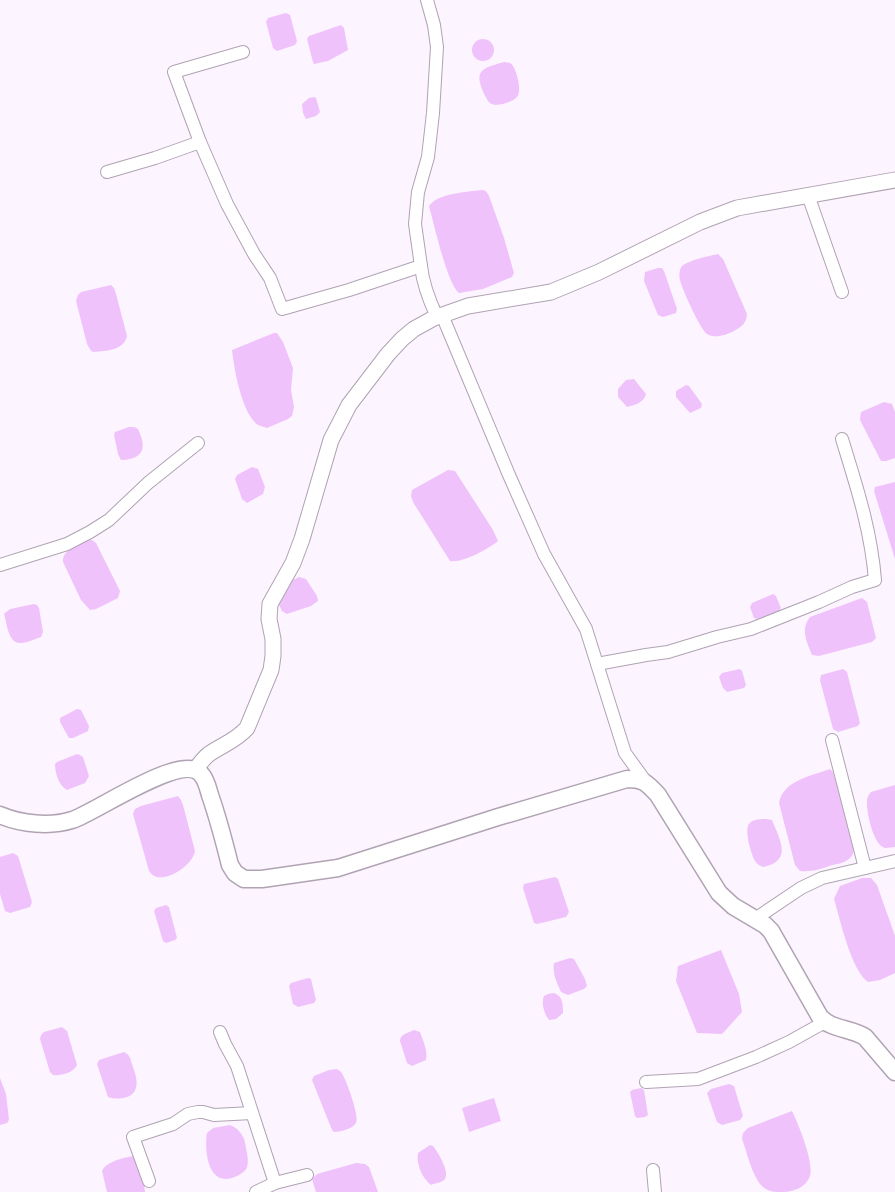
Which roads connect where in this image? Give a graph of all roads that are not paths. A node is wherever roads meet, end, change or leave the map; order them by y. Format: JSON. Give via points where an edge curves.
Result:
{"nodes":[{"id":1,"x":427,"y":0,"type":"edge"},
{"id":2,"x":243,"y":52,"type":"dead end"},
{"id":3,"x":200,"y":142,"type":"junction"},
{"id":4,"x":107,"y":172,"type":"dead end"},
{"id":5,"x":895,"y":180,"type":"edge"},
{"id":6,"x":808,"y":195,"type":"junction"},
{"id":7,"x":421,"y":266,"type":"junction"},
{"id":8,"x":842,"y":292,"type":"dead end"},
{"id":9,"x":439,"y":316,"type":"junction"},
{"id":10,"x":842,"y":440,"type":"dead end"},
{"id":11,"x":198,"y":443,"type":"dead end"},
{"id":12,"x":0,"y":565,"type":"edge"},
{"id":13,"x":597,"y":664,"type":"junction"},
{"id":14,"x":832,"y":740,"type":"dead end"},
{"id":15,"x":196,"y":769,"type":"junction"},
{"id":16,"x":646,"y":782,"type":"junction"},
{"id":17,"x":0,"y":816,"type":"edge"},
{"id":18,"x":895,"y":861,"type":"edge"},
{"id":19,"x":865,"y":868,"type":"junction"},
{"id":20,"x":754,"y":919,"type":"junction"},
{"id":21,"x":825,"y":1022,"type":"junction"},
{"id":22,"x":220,"y":1032,"type":"dead end"},
{"id":23,"x":895,"y":1072,"type":"edge"},
{"id":24,"x":646,"y":1082,"type":"dead end"},
{"id":25,"x":252,"y":1113,"type":"junction"},
{"id":26,"x":653,"y":1170,"type":"dead end"},
{"id":27,"x":306,"y":1175,"type":"dead end"},
{"id":28,"x":148,"y":1180,"type":"dead end"},
{"id":29,"x":276,"y":1183,"type":"junction"},
{"id":30,"x":256,"y":1192,"type":"edge"},
{"id":31,"x":655,"y":1192,"type":"edge"}],
"edges":[{"from":1,"to":7,"type":"street","via":[[437,47],[428,157],[418,192],[415,224]]},
{"from":2,"to":3,"type":"street","via":[[174,72]]},
{"from":3,"to":4,"type":"street"},
{"from":3,"to":7,"type":"street","via":[[227,204],[270,278],[282,309]]},
{"from":5,"to":6,"type":"street"},
{"from":6,"to":8,"type":"street"},
{"from":6,"to":9,"type":"street","via":[[737,208],[551,292],[468,306]]},
{"from":7,"to":9,"type":"street","via":[[426,293]]},
{"from":9,"to":13,"type":"street","via":[[544,554],[586,629]]},
{"from":9,"to":15,"type":"street","via":[[402,339],[349,405],[331,440],[293,563],[270,604],[271,670],[247,728],[210,753]]},
{"from":10,"to":13,"type":"street","via":[[863,507],[875,580],[751,629],[668,652]]},
{"from":11,"to":12,"type":"street","via":[[90,532],[67,544]]},
{"from":13,"to":16,"type":"street","via":[[626,753]]},
{"from":14,"to":19,"type":"street"},
{"from":15,"to":16,"type":"main road","via":[[216,811],[230,865],[244,879],[338,868],[627,779]]},
{"from":15,"to":17,"type":"main road","via":[[180,770],[142,784],[70,820],[30,822]]},
{"from":16,"to":20,"type":"main road","via":[[719,893]]},
{"from":18,"to":19,"type":"street"},
{"from":19,"to":20,"type":"street","via":[[811,883]]},
{"from":20,"to":21,"type":"main road","via":[[777,940]]},
{"from":21,"to":23,"type":"main road","via":[[865,1037]]},
{"from":21,"to":24,"type":"street","via":[[756,1057],[698,1079]]},
{"from":22,"to":25,"type":"street","via":[[237,1066]]},
{"from":25,"to":28,"type":"street","via":[[198,1112],[133,1137]]},
{"from":25,"to":29,"type":"street"},
{"from":26,"to":31,"type":"street"},
{"from":27,"to":29,"type":"street"},
{"from":29,"to":30,"type":"street"}]}
